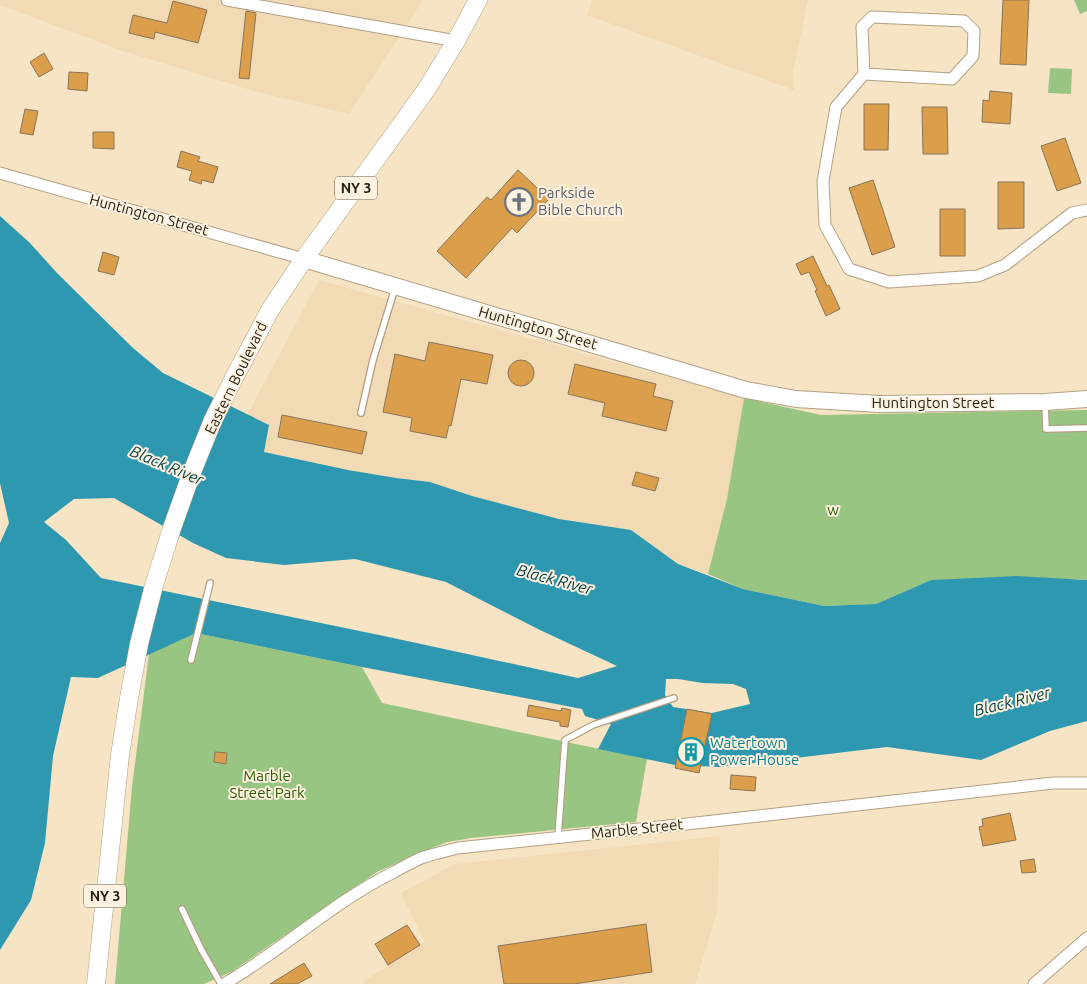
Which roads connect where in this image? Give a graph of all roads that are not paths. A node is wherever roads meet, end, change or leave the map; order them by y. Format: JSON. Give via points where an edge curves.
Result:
{"nodes":[{"id":1,"x":226,"y":0,"type":"edge"},
{"id":2,"x":478,"y":0,"type":"edge"},
{"id":3,"x":456,"y":41,"type":"junction"},
{"id":4,"x":864,"y":74,"type":"junction"},
{"id":5,"x":0,"y":173,"type":"edge"},
{"id":6,"x":1087,"y":210,"type":"edge"},
{"id":7,"x":304,"y":259,"type":"junction"},
{"id":8,"x":395,"y":286,"type":"junction"},
{"id":9,"x":1087,"y":399,"type":"edge"},
{"id":10,"x":1045,"y":402,"type":"junction"},
{"id":11,"x":361,"y":414,"type":"dead end"},
{"id":12,"x":1087,"y":428,"type":"edge"},
{"id":13,"x":210,"y":583,"type":"dead end"},
{"id":14,"x":191,"y":660,"type":"dead end"},
{"id":15,"x":674,"y":698,"type":"dead end"},
{"id":16,"x":1087,"y":783,"type":"edge"},
{"id":17,"x":558,"y":837,"type":"junction"},
{"id":18,"x":182,"y":910,"type":"dead end"},
{"id":19,"x":1087,"y":938,"type":"edge"},
{"id":20,"x":96,"y":984,"type":"edge"},
{"id":21,"x":222,"y":984,"type":"edge"},
{"id":22,"x":1034,"y":984,"type":"edge"}],
"edges":[{"from":1,"to":3,"type":"street"},
{"from":2,"to":3,"type":"main road","name":"Eastern Boulevard","number":"NY 3"},
{"from":3,"to":7,"type":"main road","name":"Eastern Boulevard","number":"NY 3","via":[[426,90]]},
{"from":4,"to":4,"type":"street","via":[[862,27],[872,17],[964,20],[974,31],[973,56],[952,79]]},
{"from":4,"to":6,"type":"street","via":[[836,107],[822,180],[825,225],[849,269],[889,282],[978,276],[1005,265],[1072,213]]},
{"from":5,"to":7,"type":"street","name":"Huntington Street"},
{"from":7,"to":8,"type":"street","name":"Huntington Street"},
{"from":7,"to":20,"type":"main road","name":"Eastern Boulevard","number":"NY 3","via":[[270,310],[213,420],[154,585],[139,644],[121,747]]},
{"from":8,"to":10,"type":"street","name":"Huntington Street","via":[[746,390],[796,399],[879,404]]},
{"from":8,"to":11,"type":"lane"},
{"from":9,"to":10,"type":"street","name":"Huntington Street"},
{"from":10,"to":12,"type":"lane","via":[[1046,429]]},
{"from":13,"to":14,"type":"lane"},
{"from":15,"to":17,"type":"lane","via":[[593,725],[565,740]]},
{"from":16,"to":17,"type":"street","name":"Marble Street","via":[[1053,783]]},
{"from":17,"to":21,"type":"street","name":"Marble Street","via":[[458,848],[419,859],[333,908],[246,971]]},
{"from":18,"to":21,"type":"lane"},
{"from":19,"to":22,"type":"street"}]}
